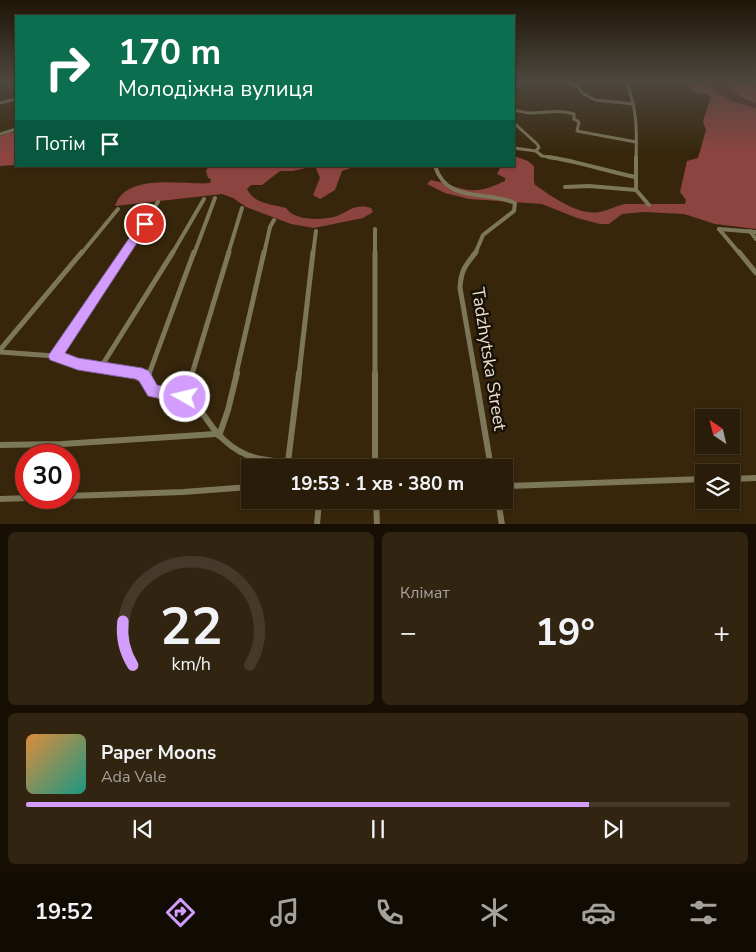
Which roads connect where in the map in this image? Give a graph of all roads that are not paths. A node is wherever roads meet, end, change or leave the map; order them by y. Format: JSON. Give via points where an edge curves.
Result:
{"nodes":[{"id":1,"x":634,"y":105,"type":"edge"},
{"id":2,"x":515,"y":110,"type":"edge"},
{"id":3,"x":515,"y":124,"type":"edge"},
{"id":4,"x":15,"y":129,"type":"edge"},
{"id":5,"x":0,"y":134,"type":"edge"},
{"id":6,"x":636,"y":142,"type":"junction"},
{"id":7,"x":515,"y":148,"type":"edge"},
{"id":8,"x":536,"y":151,"type":"junction"},
{"id":9,"x":435,"y":167,"type":"edge"},
{"id":10,"x":635,"y":177,"type":"junction"},
{"id":11,"x":565,"y":187,"type":"dead end"},
{"id":12,"x":636,"y":190,"type":"junction"},
{"id":13,"x":215,"y":198,"type":"dead end"},
{"id":14,"x":204,"y":199,"type":"dead end"},
{"id":15,"x":158,"y":202,"type":"dead end"},
{"id":16,"x":649,"y":204,"type":"dead end"},
{"id":17,"x":242,"y":208,"type":"dead end"},
{"id":18,"x":118,"y":209,"type":"dead end"},
{"id":19,"x":274,"y":220,"type":"dead end"},
{"id":20,"x":375,"y":229,"type":"dead end"},
{"id":21,"x":750,"y":231,"type":"junction"},
{"id":22,"x":316,"y":232,"type":"dead end"},
{"id":23,"x":756,"y":232,"type":"edge"},
{"id":24,"x":756,"y":239,"type":"edge"},
{"id":25,"x":756,"y":273,"type":"edge"},
{"id":26,"x":0,"y":351,"type":"edge"},
{"id":27,"x":55,"y":356,"type":"junction"},
{"id":28,"x":101,"y":368,"type":"junction"},
{"id":29,"x":146,"y":380,"type":"junction"},
{"id":30,"x":185,"y":397,"type":"junction"},
{"id":31,"x":218,"y":435,"type":"junction"},
{"id":32,"x":0,"y":445,"type":"edge"},
{"id":33,"x":270,"y":459,"type":"edge"},
{"id":34,"x":288,"y":459,"type":"edge"},
{"id":35,"x":375,"y":459,"type":"edge"},
{"id":36,"x":489,"y":459,"type":"edge"},
{"id":37,"x":756,"y":478,"type":"edge"},
{"id":38,"x":740,"y":479,"type":"edge"},
{"id":39,"x":695,"y":480,"type":"edge"},
{"id":40,"x":513,"y":486,"type":"edge"},
{"id":41,"x":241,"y":487,"type":"edge"},
{"id":42,"x":80,"y":495,"type":"edge"},
{"id":43,"x":15,"y":498,"type":"edge"},
{"id":44,"x":0,"y":499,"type":"edge"},
{"id":45,"x":318,"y":509,"type":"edge"},
{"id":46,"x":376,"y":509,"type":"edge"},
{"id":47,"x":500,"y":509,"type":"edge"},
{"id":48,"x":317,"y":524,"type":"edge"},
{"id":49,"x":377,"y":524,"type":"edge"},
{"id":50,"x":502,"y":524,"type":"edge"}],
"edges":[{"from":1,"to":6,"type":"street"},
{"from":2,"to":6,"type":"street","via":[[569,112],[579,122],[577,131]]},
{"from":3,"to":8,"type":"street","via":[[539,147]]},
{"from":4,"to":5,"type":"street"},
{"from":6,"to":10,"type":"street"},
{"from":7,"to":8,"type":"street"},
{"from":8,"to":10,"type":"street","via":[[542,156],[572,160]]},
{"from":9,"to":36,"type":"street","name":"Tadzhytska Street","via":[[436,175],[444,185],[474,195],[511,200],[516,207],[484,235],[461,275],[460,288]]},
{"from":10,"to":12,"type":"street"},
{"from":11,"to":12,"type":"street"},
{"from":12,"to":16,"type":"street"},
{"from":13,"to":29,"type":"street"},
{"from":14,"to":28,"type":"street"},
{"from":15,"to":27,"type":"street"},
{"from":17,"to":30,"type":"street"},
{"from":18,"to":26,"type":"street"},
{"from":19,"to":31,"type":"street","via":[[228,410]]},
{"from":20,"to":35,"type":"street"},
{"from":21,"to":23,"type":"street"},
{"from":21,"to":24,"type":"street"},
{"from":21,"to":25,"type":"street","via":[[719,229]]},
{"from":22,"to":34,"type":"street"},
{"from":26,"to":27,"type":"street"},
{"from":27,"to":28,"type":"street"},
{"from":28,"to":29,"type":"street","via":[[137,372]]},
{"from":29,"to":30,"type":"street","via":[[153,391]]},
{"from":30,"to":31,"type":"street","via":[[194,400]]},
{"from":31,"to":32,"type":"street"},
{"from":31,"to":33,"type":"street","via":[[247,455]]},
{"from":37,"to":38,"type":"street"},
{"from":39,"to":40,"type":"street"},
{"from":41,"to":42,"type":"street"},
{"from":43,"to":44,"type":"street"},
{"from":45,"to":48,"type":"street"},
{"from":46,"to":49,"type":"street"},
{"from":47,"to":50,"type":"street"}]}
